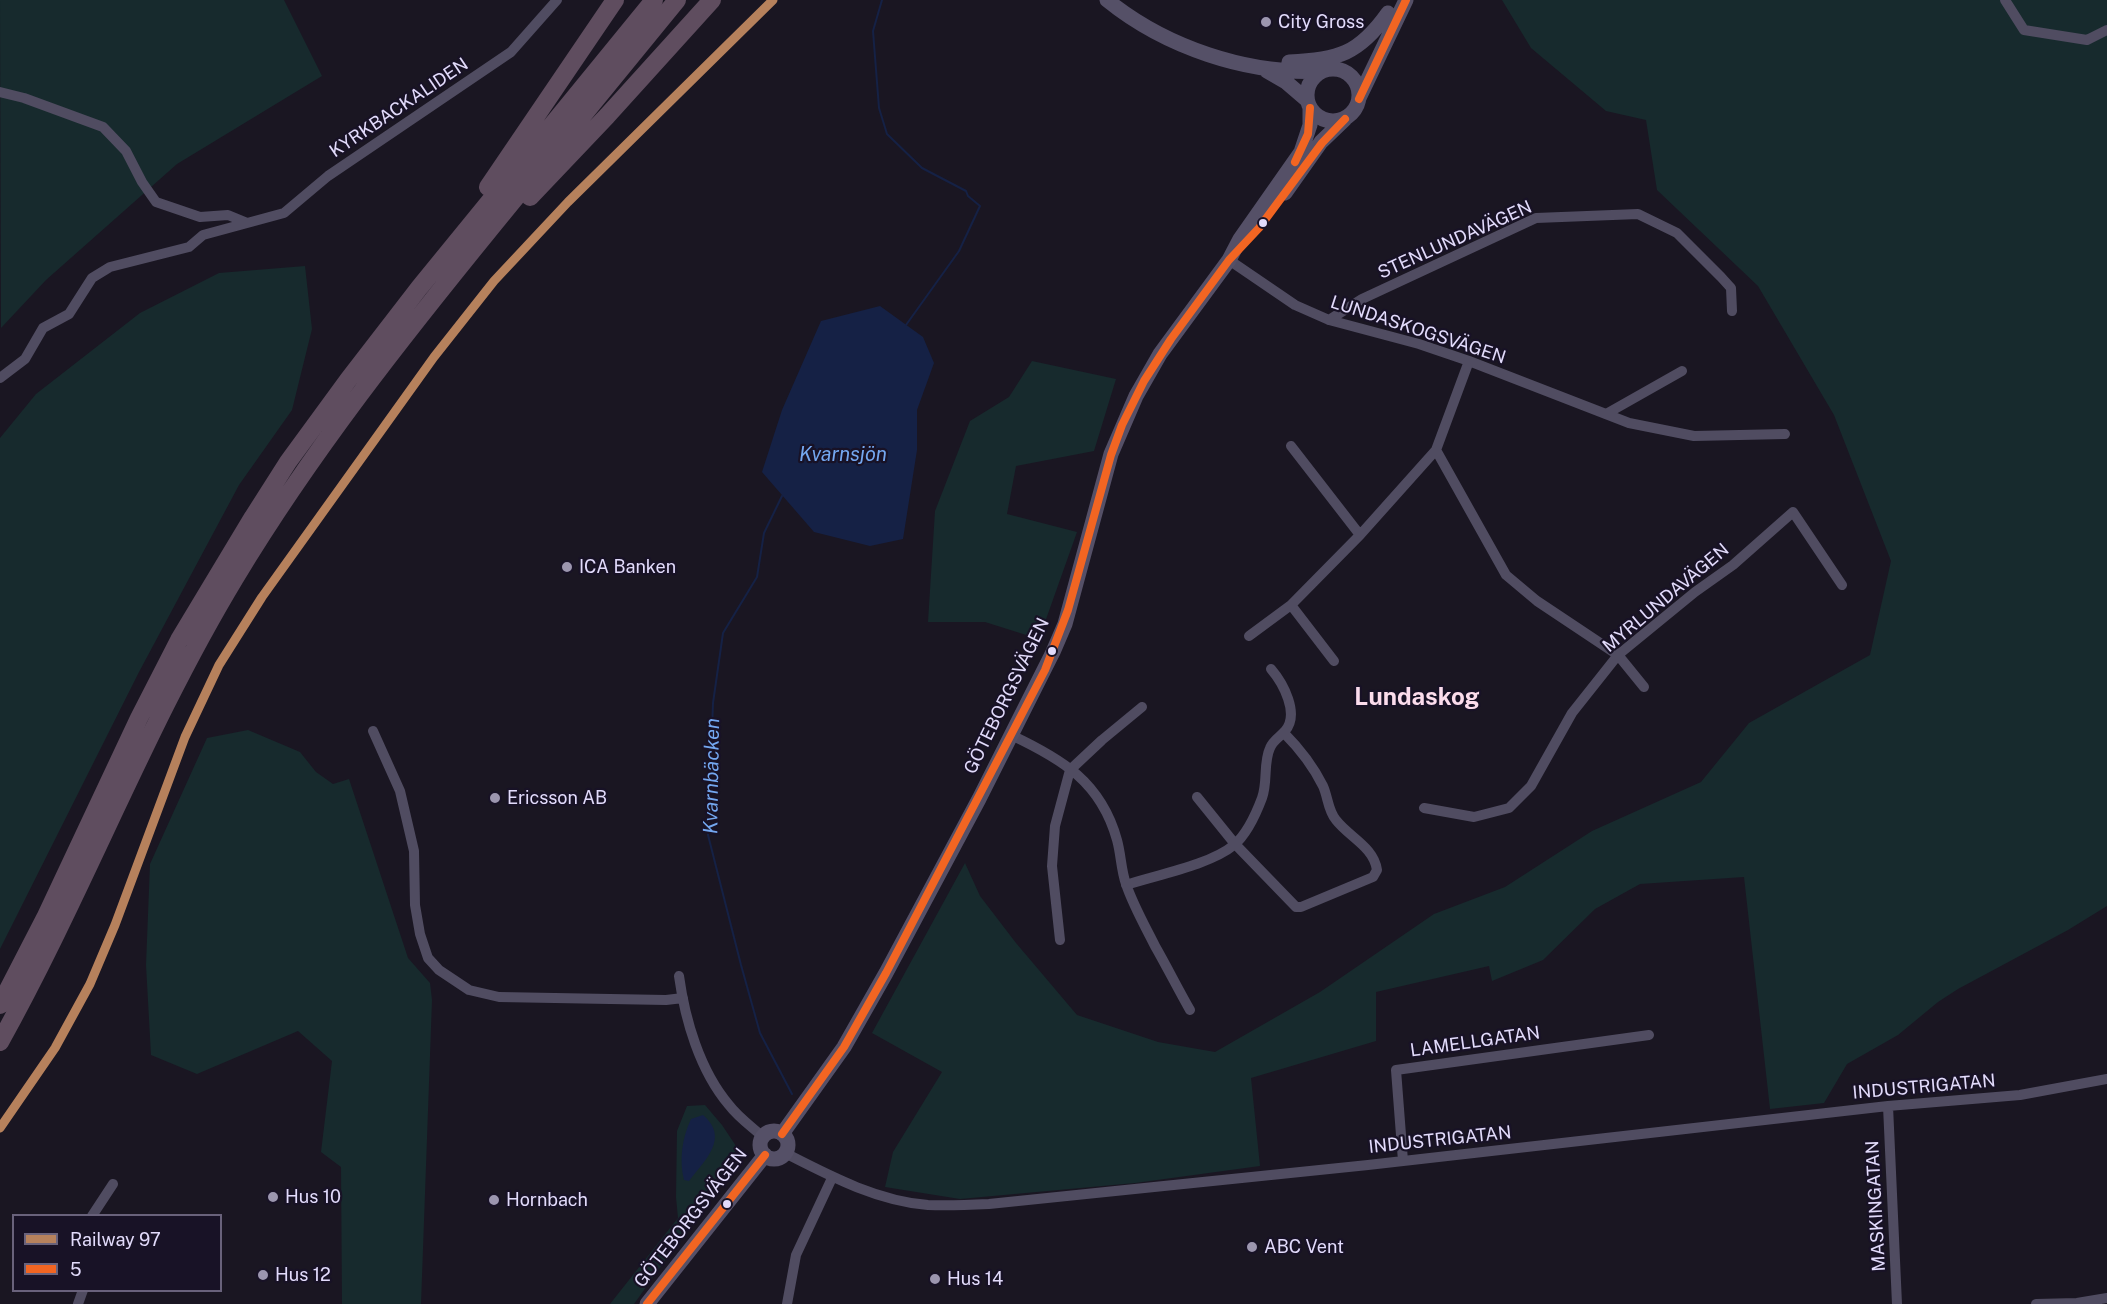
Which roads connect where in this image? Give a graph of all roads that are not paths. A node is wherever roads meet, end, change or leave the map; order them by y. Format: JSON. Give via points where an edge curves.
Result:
{"nodes":[{"id":1,"x":557,"y":0,"type":"edge"},
{"id":2,"x":615,"y":0,"type":"edge"},
{"id":3,"x":654,"y":0,"type":"edge"},
{"id":4,"x":676,"y":0,"type":"edge"},
{"id":5,"x":712,"y":0,"type":"edge"},
{"id":6,"x":1107,"y":0,"type":"edge"},
{"id":7,"x":1406,"y":0,"type":"edge"},
{"id":8,"x":2005,"y":0,"type":"edge"},
{"id":9,"x":1391,"y":6,"type":"edge"},
{"id":10,"x":2107,"y":30,"type":"edge"},
{"id":11,"x":1245,"y":64,"type":"junction"},
{"id":12,"x":1264,"y":69,"type":"junction"},
{"id":13,"x":1328,"y":70,"type":"junction"},
{"id":14,"x":0,"y":92,"type":"edge"},
{"id":15,"x":1359,"y":99,"type":"junction"},
{"id":16,"x":1309,"y":104,"type":"junction"},
{"id":17,"x":1345,"y":119,"type":"junction"},
{"id":18,"x":200,"y":217,"type":"junction"},
{"id":19,"x":245,"y":222,"type":"junction"},
{"id":20,"x":203,"y":235,"type":"junction"},
{"id":21,"x":1229,"y":260,"type":"junction"},
{"id":22,"x":456,"y":271,"type":"junction"},
{"id":23,"x":419,"y":288,"type":"junction"},
{"id":24,"x":1732,"y":311,"type":"dead end"},
{"id":25,"x":1329,"y":320,"type":"junction"},
{"id":26,"x":1469,"y":361,"type":"junction"},
{"id":27,"x":1682,"y":371,"type":"dead end"},
{"id":28,"x":0,"y":378,"type":"edge"},
{"id":29,"x":1605,"y":414,"type":"junction"},
{"id":30,"x":1785,"y":434,"type":"dead end"},
{"id":31,"x":1291,"y":446,"type":"dead end"},
{"id":32,"x":1436,"y":450,"type":"junction"},
{"id":33,"x":1360,"y":535,"type":"junction"},
{"id":34,"x":1842,"y":585,"type":"dead end"},
{"id":35,"x":1291,"y":605,"type":"junction"},
{"id":36,"x":1249,"y":636,"type":"dead end"},
{"id":37,"x":1618,"y":655,"type":"junction"},
{"id":38,"x":1334,"y":661,"type":"dead end"},
{"id":39,"x":1271,"y":669,"type":"dead end"},
{"id":40,"x":1644,"y":687,"type":"dead end"},
{"id":41,"x":1142,"y":707,"type":"dead end"},
{"id":42,"x":373,"y":731,"type":"dead end"},
{"id":43,"x":1284,"y":733,"type":"junction"},
{"id":44,"x":1011,"y":735,"type":"junction"},
{"id":45,"x":1070,"y":770,"type":"junction"},
{"id":46,"x":1197,"y":797,"type":"dead end"},
{"id":47,"x":1424,"y":808,"type":"dead end"},
{"id":48,"x":1235,"y":844,"type":"junction"},
{"id":49,"x":1126,"y":885,"type":"junction"},
{"id":50,"x":1060,"y":940,"type":"dead end"},
{"id":51,"x":679,"y":976,"type":"dead end"},
{"id":52,"x":682,"y":998,"type":"junction"},
{"id":53,"x":0,"y":1005,"type":"edge"},
{"id":54,"x":1190,"y":1010,"type":"dead end"},
{"id":55,"x":1649,"y":1035,"type":"dead end"},
{"id":56,"x":0,"y":1042,"type":"edge"},
{"id":57,"x":2107,"y":1079,"type":"edge"},
{"id":58,"x":1888,"y":1106,"type":"junction"},
{"id":59,"x":782,"y":1134,"type":"junction"},
{"id":60,"x":763,"y":1137,"type":"junction"},
{"id":61,"x":785,"y":1153,"type":"junction"},
{"id":62,"x":765,"y":1155,"type":"junction"},
{"id":63,"x":1403,"y":1161,"type":"junction"},
{"id":64,"x":832,"y":1178,"type":"junction"},
{"id":65,"x":113,"y":1184,"type":"dead end"},
{"id":66,"x":93,"y":1214,"type":"edge"},
{"id":67,"x":2107,"y":1298,"type":"edge"},
{"id":68,"x":647,"y":1304,"type":"edge"},
{"id":69,"x":787,"y":1304,"type":"edge"},
{"id":70,"x":1897,"y":1304,"type":"edge"},
{"id":71,"x":2036,"y":1304,"type":"edge"}],
"edges":[{"from":1,"to":19,"type":"street","name":"KYRKBACKALIDEN","via":[[511,52],[328,176],[284,213]]},
{"from":2,"to":23,"type":"highway"},
{"from":3,"to":23,"type":"highway"},
{"from":4,"to":22,"type":"highway"},
{"from":5,"to":22,"type":"highway","via":[[607,116]]},
{"from":6,"to":11,"type":"street","via":[[1169,38]]},
{"from":7,"to":15,"type":"street"},
{"from":8,"to":10,"type":"street","via":[[2024,30],[2086,40]]},
{"from":9,"to":11,"type":"street","via":[[1367,38],[1341,56],[1318,61]]},
{"from":9,"to":13,"type":"street","via":[[1371,43]]},
{"from":11,"to":12,"type":"street"},
{"from":12,"to":13,"type":"street"},
{"from":12,"to":16,"type":"street","via":[[1286,82]]},
{"from":13,"to":15,"type":"street","via":[[1348,74]]},
{"from":13,"to":16,"type":"street","via":[[1316,75],[1308,86]]},
{"from":14,"to":18,"type":"street","via":[[103,127],[126,151],[156,202]]},
{"from":15,"to":17,"type":"street"},
{"from":16,"to":17,"type":"street","via":[[1317,116],[1328,121]]},
{"from":16,"to":21,"type":"street","name":"GÖTEBORGSVÄGEN","via":[[1310,125],[1301,152]]},
{"from":17,"to":21,"type":"street","name":"GÖTEBORGSVÄGEN","via":[[1321,142],[1246,244]]},
{"from":18,"to":19,"type":"street","via":[[228,215]]},
{"from":18,"to":20,"type":"street"},
{"from":19,"to":20,"type":"street","name":"KYRKBACKALIDEN"},
{"from":20,"to":28,"type":"street","name":"KYRKBACKALIDEN","via":[[189,247],[110,267],[92,278],[69,314],[43,328],[25,359]]},
{"from":21,"to":25,"type":"street","name":"LUNDASKOGSVÄGEN","via":[[1295,305]]},
{"from":21,"to":44,"type":"street","name":"GÖTEBORGSVÄGEN","via":[[1160,354],[1123,423],[1103,478],[1065,624]]},
{"from":22,"to":56,"type":"highway","via":[[342,417],[234,578],[154,726],[61,924]]},
{"from":23,"to":53,"type":"highway","via":[[295,452],[179,640]]},
{"from":24,"to":25,"type":"street","name":"STENLUNDAVÄGEN","via":[[1731,288],[1721,277],[1677,232],[1638,214],[1536,218],[1362,299]]},
{"from":25,"to":26,"type":"street","name":"LUNDASKOGSVÄGEN"},
{"from":26,"to":29,"type":"street","name":"LUNDASKOGSVÄGEN"},
{"from":26,"to":32,"type":"street"},
{"from":27,"to":29,"type":"street"},
{"from":29,"to":30,"type":"street","name":"LUNDASKOGSVÄGEN","via":[[1694,436]]},
{"from":31,"to":33,"type":"street"},
{"from":32,"to":33,"type":"street"},
{"from":32,"to":37,"type":"street","via":[[1506,575],[1537,601]]},
{"from":33,"to":35,"type":"street"},
{"from":34,"to":37,"type":"street","name":"MYRLUNDAVÄGEN","via":[[1793,512],[1733,565]]},
{"from":35,"to":36,"type":"street"},
{"from":35,"to":38,"type":"street"},
{"from":37,"to":40,"type":"street"},
{"from":37,"to":47,"type":"street","name":"MYRLUNDAVÄGEN","via":[[1572,713],[1531,786],[1509,808],[1474,817]]},
{"from":39,"to":43,"type":"street","via":[[1281,681],[1292,715]]},
{"from":41,"to":45,"type":"street"},
{"from":42,"to":52,"type":"street","via":[[400,792],[414,851],[420,934],[428,958],[439,970],[469,990],[499,997]]},
{"from":43,"to":48,"type":"street","via":[[1270,746],[1263,794],[1252,820]]},
{"from":43,"to":48,"type":"street","via":[[1312,766],[1335,819],[1373,856],[1376,873],[1359,884],[1296,907]]},
{"from":44,"to":45,"type":"street"},
{"from":44,"to":59,"type":"street","name":"GÖTEBORGSVÄGEN","via":[[849,1038]]},
{"from":45,"to":49,"type":"street","via":[[1090,786],[1108,812]]},
{"from":45,"to":50,"type":"street","via":[[1055,826],[1052,866]]},
{"from":46,"to":48,"type":"street"},
{"from":48,"to":49,"type":"street","via":[[1209,859]]},
{"from":49,"to":54,"type":"street"},
{"from":51,"to":52,"type":"street"},
{"from":52,"to":60,"type":"street","via":[[712,1081],[728,1105]]},
{"from":55,"to":63,"type":"street","name":"LAMELLGATAN","via":[[1396,1070]]},
{"from":57,"to":58,"type":"street","name":"INDUSTRIGATAN","via":[[2020,1095]]},
{"from":58,"to":63,"type":"street","name":"INDUSTRIGATAN"},
{"from":58,"to":70,"type":"street","name":"MASKINGATAN"},
{"from":59,"to":60,"type":"street","via":[[772,1132]]},
{"from":59,"to":61,"type":"street","via":[[788,1143]]},
{"from":60,"to":62,"type":"street","via":[[760,1146]]},
{"from":61,"to":62,"type":"street","via":[[775,1159]]},
{"from":61,"to":64,"type":"street","name":"INDUSTRIGATAN"},
{"from":62,"to":68,"type":"street","name":"GÖTEBORGSVÄGEN"},
{"from":63,"to":64,"type":"street","name":"INDUSTRIGATAN","via":[[983,1204],[928,1205],[895,1200]]},
{"from":64,"to":69,"type":"street","via":[[796,1255]]},
{"from":65,"to":66,"type":"street"},
{"from":67,"to":71,"type":"street"}]}
